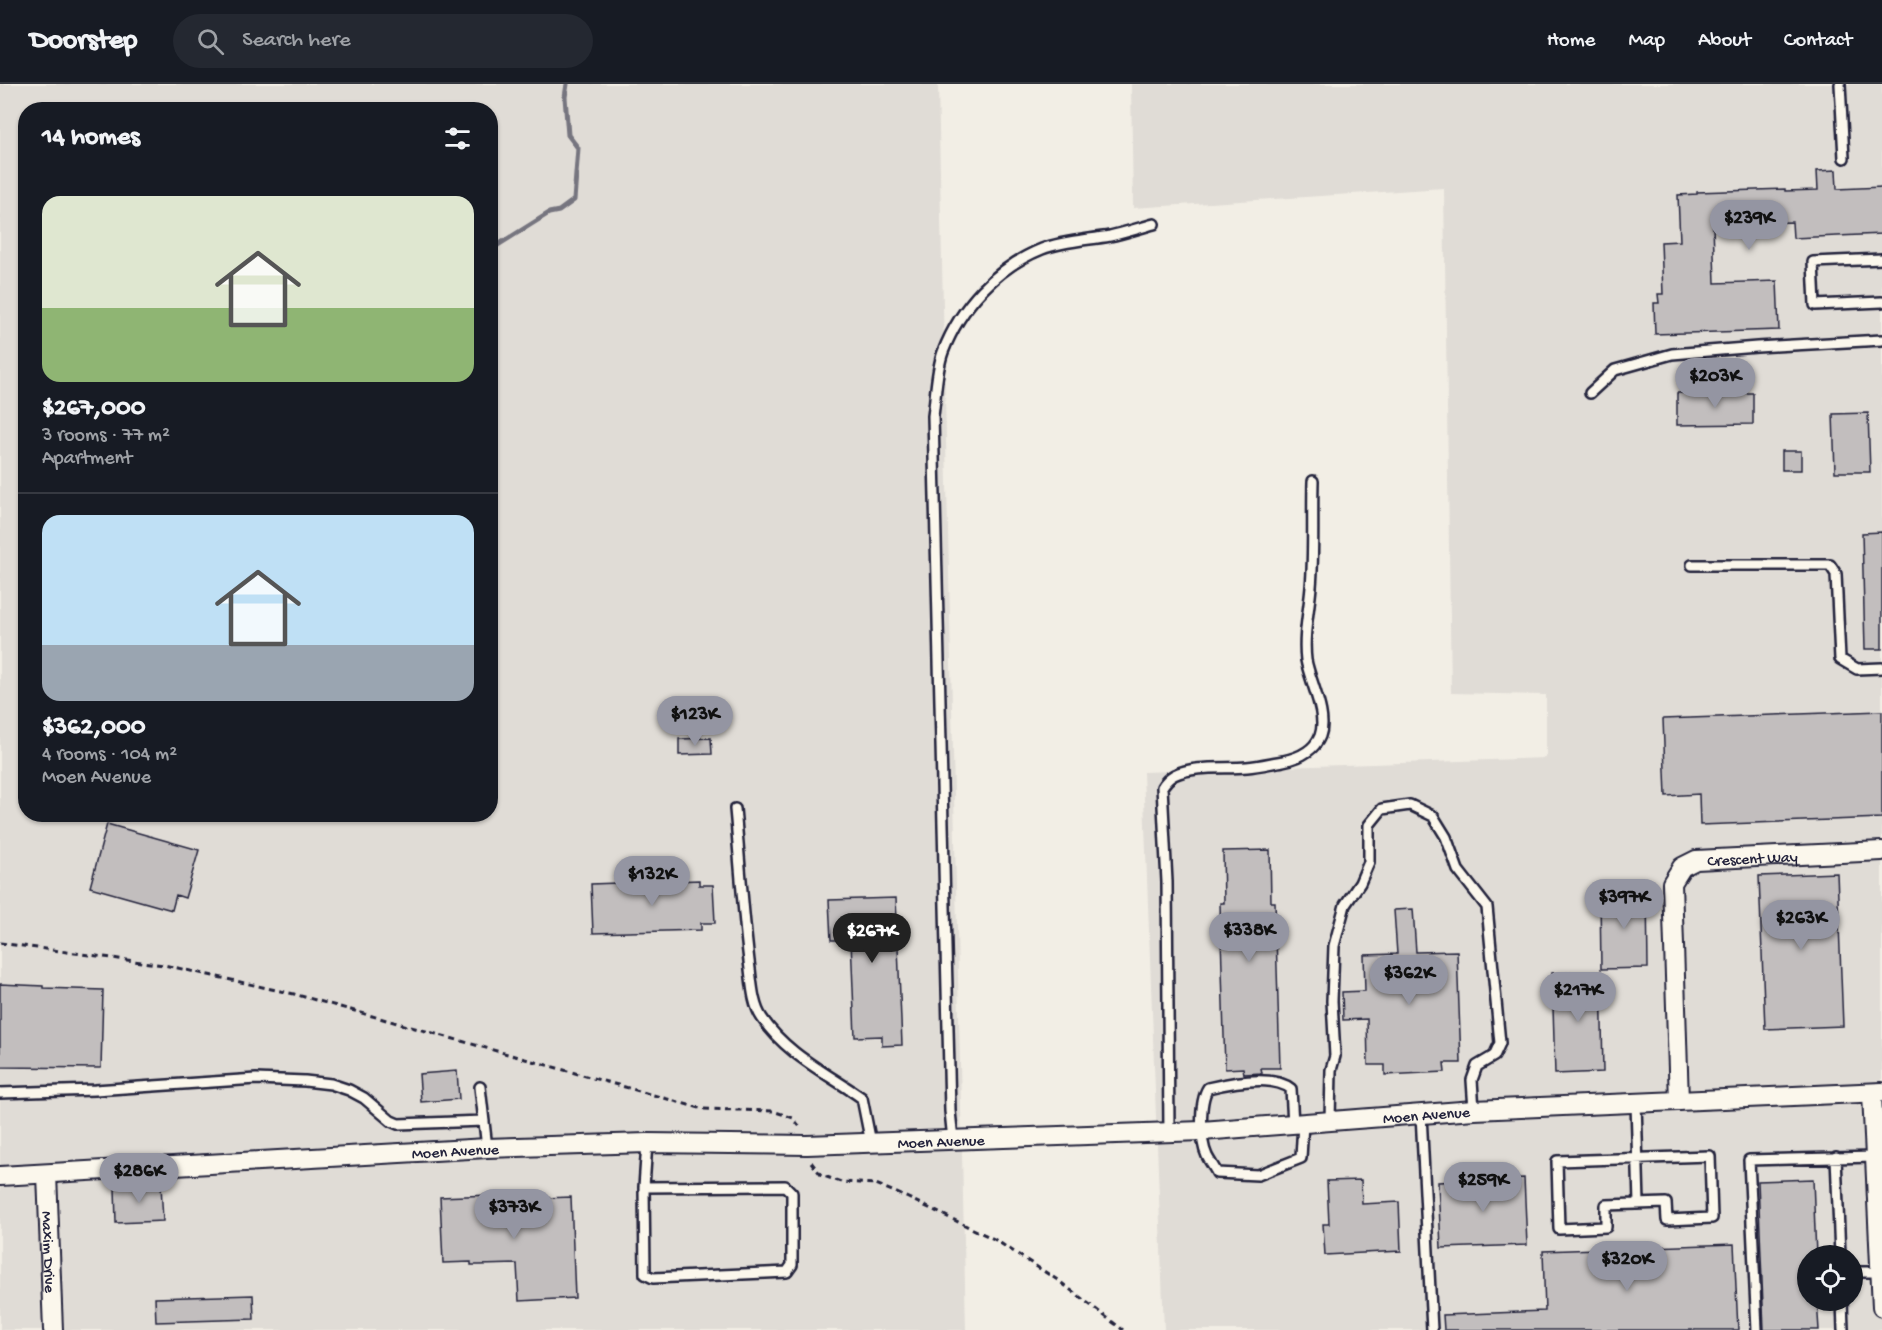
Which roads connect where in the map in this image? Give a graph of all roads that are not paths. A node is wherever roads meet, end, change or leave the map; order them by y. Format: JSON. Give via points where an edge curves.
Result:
{"nodes":[{"id":1,"x":1840,"y":84,"type":"edge"},
{"id":2,"x":1844,"y":158,"type":"dead end"},
{"id":3,"x":1154,"y":224,"type":"dead end"},
{"id":4,"x":1882,"y":259,"type":"edge"},
{"id":5,"x":1882,"y":302,"type":"edge"},
{"id":6,"x":1882,"y":339,"type":"edge"},
{"id":7,"x":1590,"y":393,"type":"dead end"},
{"id":8,"x":1313,"y":481,"type":"dead end"},
{"id":9,"x":1692,"y":565,"type":"dead end"},
{"id":10,"x":1882,"y":668,"type":"edge"},
{"id":11,"x":735,"y":809,"type":"dead end"},
{"id":12,"x":1882,"y":851,"type":"edge"},
{"id":13,"x":480,"y":1087,"type":"dead end"},
{"id":14,"x":0,"y":1093,"type":"edge"},
{"id":15,"x":1877,"y":1093,"type":"edge"},
{"id":16,"x":1679,"y":1101,"type":"junction"},
{"id":17,"x":1636,"y":1103,"type":"junction"},
{"id":18,"x":1474,"y":1110,"type":"junction"},
{"id":19,"x":1422,"y":1114,"type":"junction"},
{"id":20,"x":483,"y":1121,"type":"junction"},
{"id":21,"x":1330,"y":1121,"type":"junction"},
{"id":22,"x":1298,"y":1123,"type":"junction"},
{"id":23,"x":1168,"y":1131,"type":"junction"},
{"id":24,"x":1202,"y":1131,"type":"junction"},
{"id":25,"x":953,"y":1140,"type":"junction"},
{"id":26,"x":647,"y":1143,"type":"junction"},
{"id":27,"x":871,"y":1143,"type":"junction"},
{"id":28,"x":487,"y":1148,"type":"junction"},
{"id":29,"x":1836,"y":1157,"type":"junction"},
{"id":30,"x":1875,"y":1157,"type":"junction"},
{"id":31,"x":1639,"y":1159,"type":"junction"},
{"id":32,"x":47,"y":1174,"type":"junction"},
{"id":33,"x":0,"y":1176,"type":"edge"},
{"id":34,"x":644,"y":1187,"type":"junction"},
{"id":35,"x":1879,"y":1196,"type":"edge"},
{"id":36,"x":1639,"y":1204,"type":"junction"},
{"id":37,"x":1840,"y":1245,"type":"edge"},
{"id":38,"x":1863,"y":1274,"type":"edge"},
{"id":39,"x":1881,"y":1277,"type":"edge"},
{"id":40,"x":1882,"y":1307,"type":"edge"},
{"id":41,"x":1842,"y":1311,"type":"edge"},
{"id":42,"x":53,"y":1330,"type":"edge"},
{"id":43,"x":1432,"y":1330,"type":"edge"},
{"id":44,"x":1757,"y":1330,"type":"edge"},
{"id":45,"x":1843,"y":1330,"type":"edge"}],
"edges":[{"from":1,"to":2,"type":"lane"},
{"from":3,"to":25,"type":"lane","via":[[1043,249],[1015,263],[995,278],[962,314],[943,354],[933,416]]},
{"from":4,"to":5,"type":"lane","via":[[1813,261],[1815,305]]},
{"from":6,"to":7,"type":"lane","via":[[1672,354],[1615,370]]},
{"from":8,"to":23,"type":"lane","via":[[1311,585],[1305,647],[1320,710],[1320,735],[1315,745],[1291,759],[1250,767],[1190,771],[1174,775],[1162,788],[1168,903]]},
{"from":9,"to":10,"type":"lane","via":[[1830,565],[1836,574],[1840,659],[1857,669]]},
{"from":11,"to":27,"type":"lane","via":[[745,934],[760,1016],[798,1057],[862,1098]]},
{"from":12,"to":16,"type":"street","name":"Crescent Way","via":[[1696,860],[1682,867],[1672,883]]},
{"from":13,"to":20,"type":"lane"},
{"from":14,"to":20,"type":"lane","via":[[256,1079],[305,1081],[349,1090],[398,1124]]},
{"from":15,"to":16,"type":"street","name":"Moen Avenue"},
{"from":15,"to":30,"type":"street"},
{"from":16,"to":17,"type":"street","name":"Moen Avenue"},
{"from":17,"to":18,"type":"street","name":"Moen Avenue"},
{"from":17,"to":31,"type":"lane"},
{"from":18,"to":19,"type":"street","name":"Moen Avenue"},
{"from":18,"to":21,"type":"lane","via":[[1472,1080],[1478,1066],[1494,1056],[1500,1042],[1487,908],[1458,870],[1433,816],[1410,805],[1382,809],[1369,825],[1369,862],[1345,905],[1334,946],[1335,1056]]},
{"from":19,"to":21,"type":"street","name":"Moen Avenue"},
{"from":19,"to":43,"type":"lane"},
{"from":20,"to":28,"type":"lane"},
{"from":21,"to":22,"type":"street","name":"Moen Avenue"},
{"from":22,"to":24,"type":"street","name":"Moen Avenue"},
{"from":22,"to":24,"type":"lane","via":[[1287,1086],[1269,1081],[1226,1084],[1208,1088],[1204,1095]]},
{"from":22,"to":24,"type":"lane","via":[[1301,1158],[1258,1175],[1217,1173],[1206,1154]]},
{"from":23,"to":24,"type":"street","name":"Moen Avenue"},
{"from":23,"to":25,"type":"street","name":"Moen Avenue"},
{"from":25,"to":27,"type":"street","name":"Moen Avenue"},
{"from":26,"to":27,"type":"street","name":"Moen Avenue"},
{"from":26,"to":28,"type":"street","name":"Moen Avenue"},
{"from":26,"to":34,"type":"lane"},
{"from":28,"to":32,"type":"street","name":"Moen Avenue"},
{"from":29,"to":30,"type":"lane"},
{"from":29,"to":37,"type":"lane"},
{"from":29,"to":44,"type":"lane","via":[[1749,1160]]},
{"from":30,"to":35,"type":"street"},
{"from":31,"to":36,"type":"lane"},
{"from":31,"to":36,"type":"lane","via":[[1710,1156],[1712,1218],[1667,1220],[1666,1203]]},
{"from":31,"to":36,"type":"lane","via":[[1557,1161],[1559,1229],[1606,1227],[1606,1205]]},
{"from":32,"to":33,"type":"street","name":"Moen Avenue"},
{"from":32,"to":42,"type":"street","name":"Maxim Drive"},
{"from":34,"to":34,"type":"lane","via":[[645,1274],[653,1278],[787,1272],[792,1265],[792,1193],[785,1186]]},
{"from":35,"to":39,"type":"street"},
{"from":38,"to":39,"type":"lane"},
{"from":39,"to":40,"type":"street"},
{"from":41,"to":45,"type":"lane"}]}
